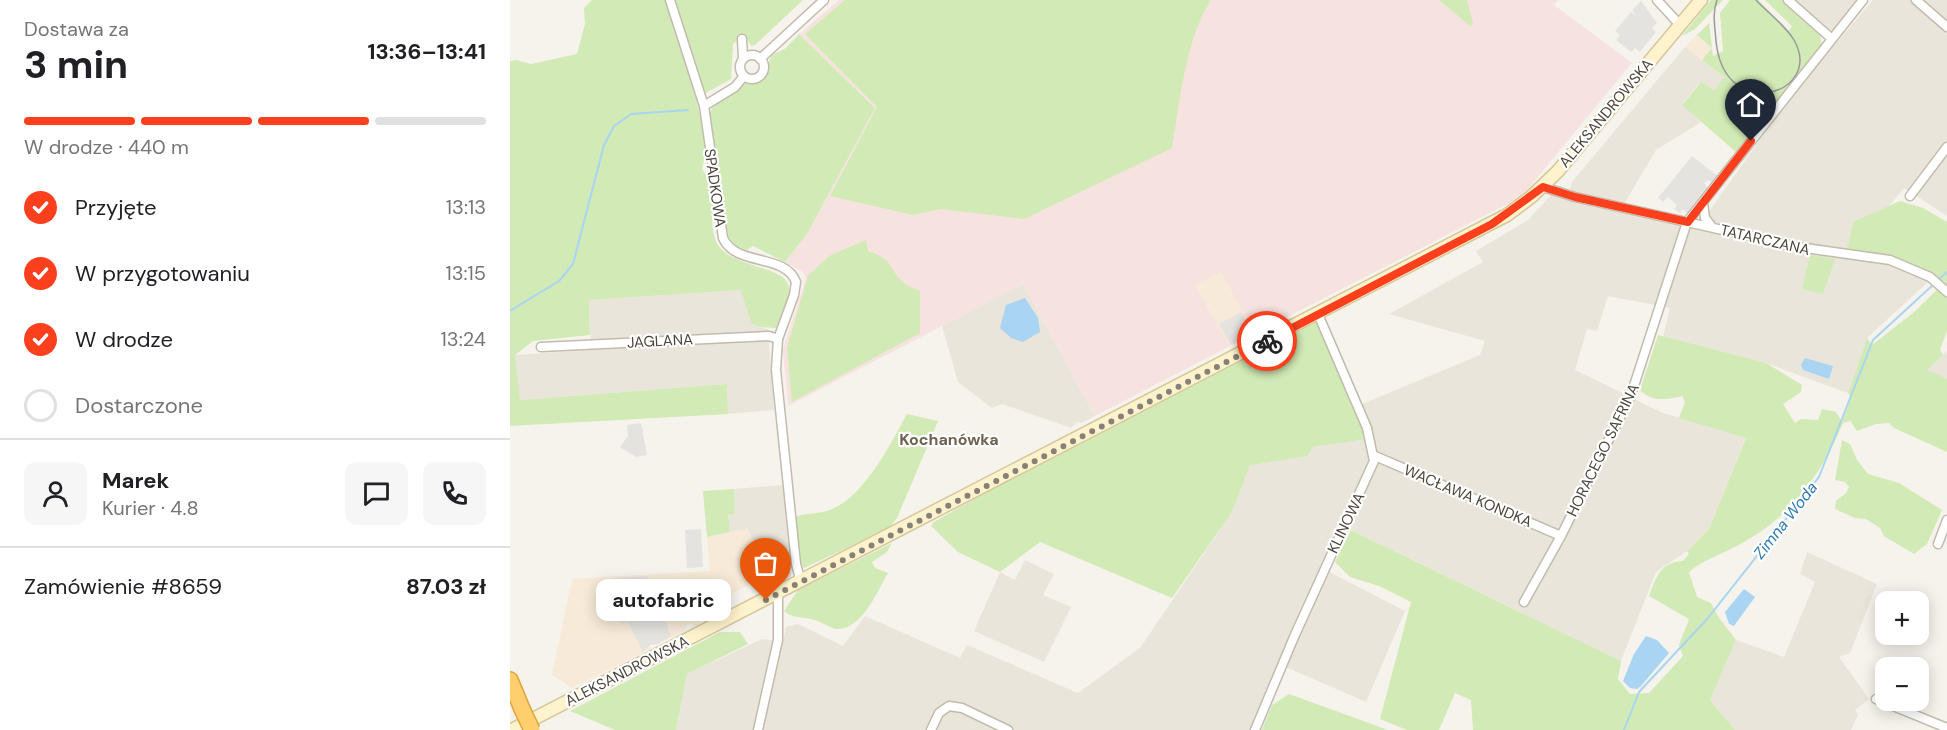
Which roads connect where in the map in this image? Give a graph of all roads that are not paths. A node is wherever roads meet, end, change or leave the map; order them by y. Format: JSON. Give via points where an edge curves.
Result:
{"nodes":[{"id":1,"x":670,"y":0,"type":"edge"},
{"id":2,"x":824,"y":0,"type":"edge"},
{"id":3,"x":1657,"y":0,"type":"edge"},
{"id":4,"x":1701,"y":0,"type":"edge"},
{"id":5,"x":1788,"y":0,"type":"edge"},
{"id":6,"x":1863,"y":0,"type":"edge"},
{"id":7,"x":1916,"y":0,"type":"edge"},
{"id":8,"x":1680,"y":25,"type":"junction"},
{"id":9,"x":1947,"y":27,"type":"edge"},
{"id":10,"x":1832,"y":39,"type":"junction"},
{"id":11,"x":760,"y":59,"type":"junction"},
{"id":12,"x":744,"y":76,"type":"junction"},
{"id":13,"x":704,"y":105,"type":"junction"},
{"id":14,"x":1947,"y":147,"type":"edge"},
{"id":15,"x":1543,"y":187,"type":"junction"},
{"id":16,"x":1910,"y":196,"type":"dead end"},
{"id":17,"x":1703,"y":203,"type":"junction"},
{"id":18,"x":1688,"y":222,"type":"junction"},
{"id":19,"x":1712,"y":228,"type":"junction"},
{"id":20,"x":1944,"y":289,"type":"edge"},
{"id":21,"x":1318,"y":314,"type":"junction"},
{"id":22,"x":778,"y":339,"type":"junction"},
{"id":23,"x":541,"y":347,"type":"dead end"},
{"id":24,"x":1375,"y":456,"type":"junction"},
{"id":25,"x":1947,"y":520,"type":"edge"},
{"id":26,"x":1561,"y":536,"type":"junction"},
{"id":27,"x":1938,"y":544,"type":"dead end"},
{"id":28,"x":801,"y":582,"type":"junction"},
{"id":29,"x":778,"y":594,"type":"junction"},
{"id":30,"x":1524,"y":602,"type":"dead end"},
{"id":31,"x":510,"y":681,"type":"edge"},
{"id":32,"x":1905,"y":711,"type":"edge"},
{"id":33,"x":1947,"y":728,"type":"edge"},
{"id":34,"x":512,"y":730,"type":"edge"},
{"id":35,"x":532,"y":730,"type":"edge"},
{"id":36,"x":758,"y":730,"type":"edge"},
{"id":37,"x":931,"y":730,"type":"edge"},
{"id":38,"x":1008,"y":730,"type":"edge"},
{"id":39,"x":1255,"y":730,"type":"edge"}],
"edges":[{"from":1,"to":13,"type":"street","name":"SPADKOWA"},
{"from":2,"to":11,"type":"street"},
{"from":3,"to":8,"type":"street"},
{"from":4,"to":8,"type":"main road","name":"ALEKSANDROWSKA"},
{"from":5,"to":10,"type":"street"},
{"from":6,"to":10,"type":"street"},
{"from":7,"to":9,"type":"street"},
{"from":8,"to":15,"type":"main road","name":"ALEKSANDROWSKA"},
{"from":10,"to":17,"type":"street"},
{"from":11,"to":12,"type":"street","via":[[763,69],[759,75]]},
{"from":11,"to":12,"type":"street","via":[[747,57],[740,68]]},
{"from":12,"to":13,"type":"street","via":[[735,87]]},
{"from":13,"to":22,"type":"street","name":"SPADKOWA","via":[[720,227],[727,246],[786,269],[796,282]]},
{"from":14,"to":16,"type":"street"},
{"from":15,"to":18,"type":"street","name":"TATARCZANA"},
{"from":15,"to":21,"type":"main road","name":"ALEKSANDROWSKA","via":[[1492,224]]},
{"from":17,"to":18,"type":"street"},
{"from":17,"to":19,"type":"street","via":[[1705,218]]},
{"from":18,"to":19,"type":"street","name":"TATARCZANA"},
{"from":18,"to":26,"type":"street","name":"HORACEGO SAFRINA","via":[[1631,395]]},
{"from":19,"to":20,"type":"street","name":"TATARCZANA","via":[[1833,254],[1890,260],[1930,278]]},
{"from":21,"to":24,"type":"street","via":[[1367,428]]},
{"from":21,"to":28,"type":"main road","name":"ALEKSANDROWSKA"},
{"from":22,"to":23,"type":"street","name":"JAGLANA","via":[[769,336]]},
{"from":22,"to":28,"type":"street","name":"SPADKOWA","via":[[777,380]]},
{"from":24,"to":26,"type":"street","name":"WACŁAWA KONDKA"},
{"from":24,"to":39,"type":"street","name":"KLINOWA"},
{"from":25,"to":27,"type":"street"},
{"from":26,"to":30,"type":"street","name":"HORACEGO SAFRINA"},
{"from":28,"to":29,"type":"main road","name":"ALEKSANDROWSKA"},
{"from":29,"to":34,"type":"main road","name":"ALEKSANDROWSKA"},
{"from":29,"to":36,"type":"street","via":[[778,640]]},
{"from":31,"to":35,"type":"highway","bridge":true},
{"from":32,"to":33,"type":"street"},
{"from":37,"to":38,"type":"street","via":[[946,707],[962,708]]}]}
